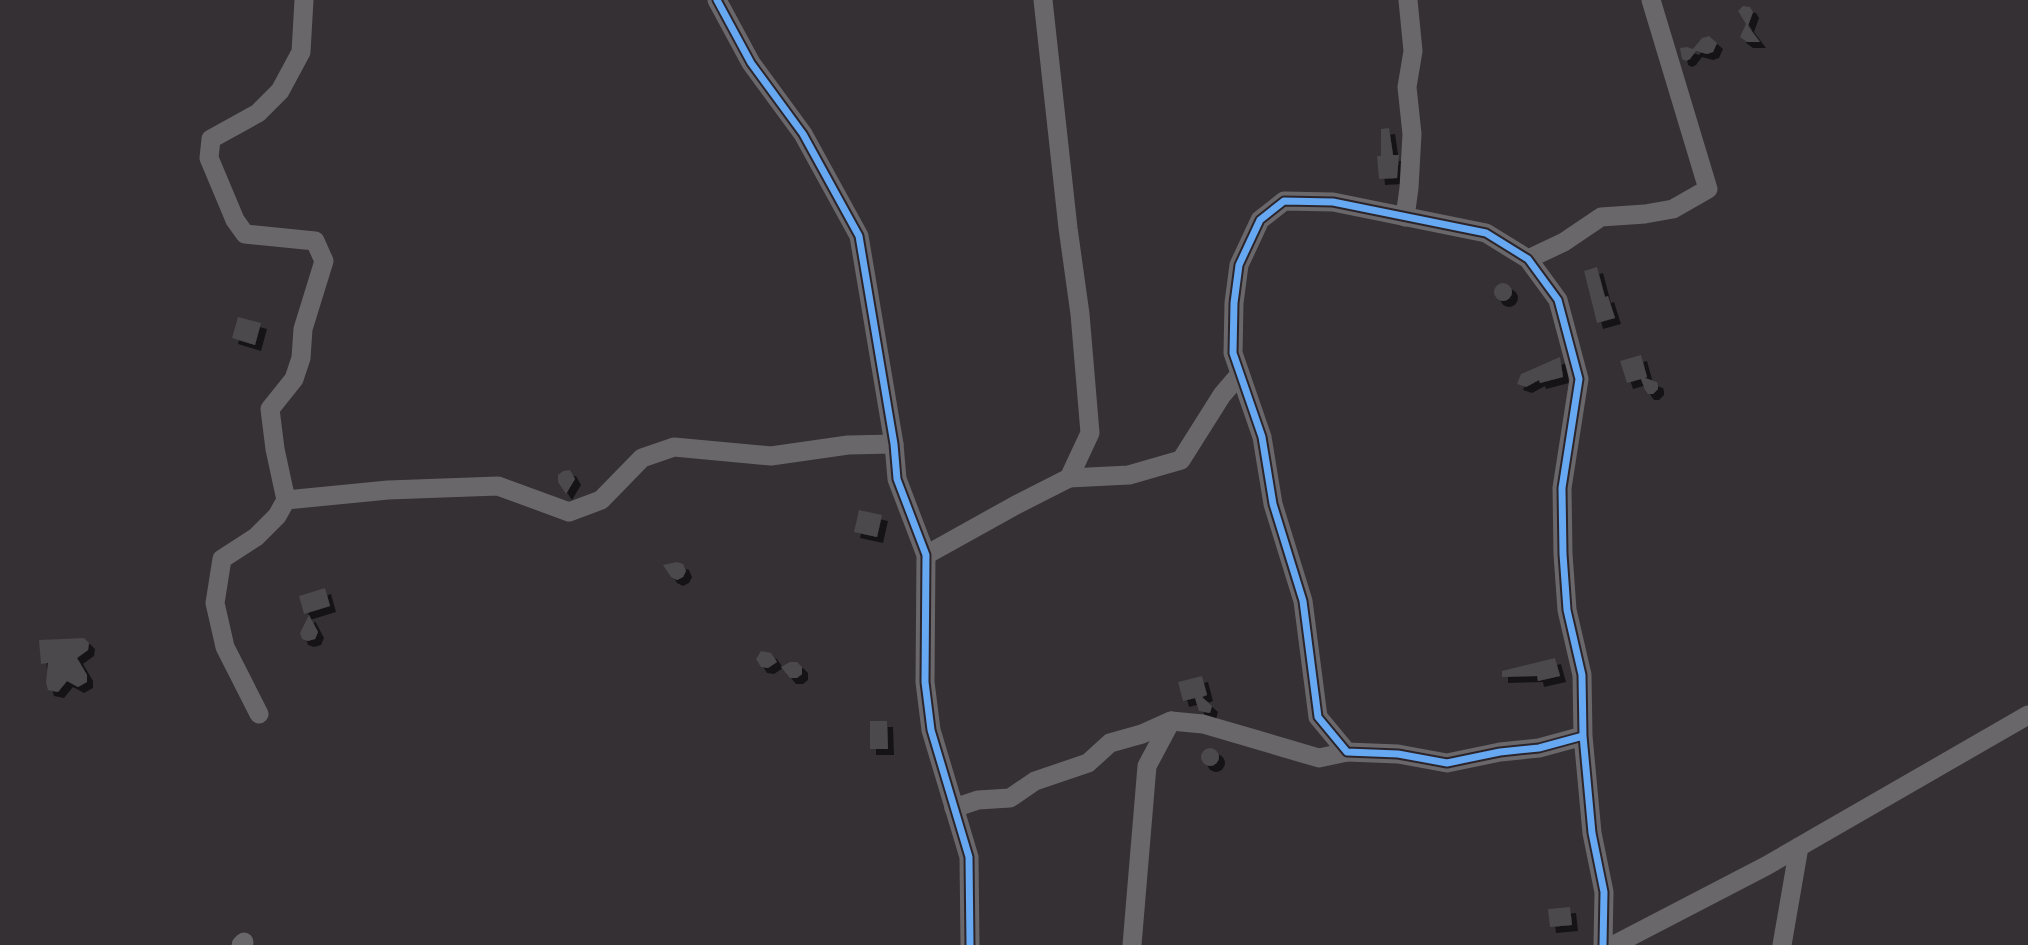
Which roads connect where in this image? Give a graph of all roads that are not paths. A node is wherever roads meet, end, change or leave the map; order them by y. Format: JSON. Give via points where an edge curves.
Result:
{"nodes":[{"id":1,"x":304,"y":0,"type":"edge"},
{"id":2,"x":717,"y":0,"type":"edge"},
{"id":3,"x":1043,"y":0,"type":"edge"},
{"id":4,"x":1408,"y":0,"type":"edge"},
{"id":5,"x":1651,"y":0,"type":"edge"},
{"id":6,"x":1405,"y":217,"type":"junction"},
{"id":7,"x":1528,"y":259,"type":"junction"},
{"id":8,"x":1240,"y":374,"type":"junction"},
{"id":9,"x":894,"y":444,"type":"junction"},
{"id":10,"x":1069,"y":478,"type":"junction"},
{"id":11,"x":286,"y":500,"type":"junction"},
{"id":12,"x":926,"y":555,"type":"junction"},
{"id":13,"x":259,"y":714,"type":"dead end"},
{"id":14,"x":2028,"y":715,"type":"edge"},
{"id":15,"x":1171,"y":721,"type":"junction"},
{"id":16,"x":1583,"y":736,"type":"junction"},
{"id":17,"x":1347,"y":752,"type":"junction"},
{"id":18,"x":954,"y":808,"type":"junction"},
{"id":19,"x":1799,"y":847,"type":"junction"},
{"id":20,"x":970,"y":945,"type":"edge"},
{"id":21,"x":1132,"y":945,"type":"edge"},
{"id":22,"x":1603,"y":945,"type":"edge"},
{"id":23,"x":1614,"y":945,"type":"edge"},
{"id":24,"x":1782,"y":945,"type":"edge"}],
"edges":[{"from":1,"to":11,"type":"street","via":[[301,52],[280,92],[258,113],[211,139],[209,158],[245,234],[315,241],[324,261],[303,328],[294,379],[270,409]]},
{"from":2,"to":9,"type":"street","via":[[751,63],[803,134],[859,236]]},
{"from":3,"to":10,"type":"street","via":[[1090,433]]},
{"from":4,"to":6,"type":"street","via":[[1413,51],[1407,87],[1412,134]]},
{"from":5,"to":7,"type":"street","via":[[1708,189],[1673,209],[1601,217]]},
{"from":6,"to":7,"type":"street","via":[[1486,233]]},
{"from":6,"to":8,"type":"street","via":[[1333,202],[1284,201],[1260,220],[1239,265],[1234,303],[1233,353]]},
{"from":7,"to":16,"type":"street","via":[[1558,300],[1579,379],[1562,488],[1567,610],[1582,675]]},
{"from":8,"to":10,"type":"street","via":[[1181,460],[1129,475]]},
{"from":8,"to":17,"type":"street","via":[[1262,437],[1273,504],[1303,601],[1318,717]]},
{"from":9,"to":11,"type":"street","via":[[771,456],[674,447],[642,458],[601,500],[569,512],[498,486]]},
{"from":9,"to":12,"type":"street","via":[[897,479]]},
{"from":10,"to":12,"type":"street"},
{"from":11,"to":13,"type":"street","via":[[256,537],[222,559],[215,603],[226,647]]},
{"from":12,"to":18,"type":"street","via":[[925,682],[932,730]]},
{"from":14,"to":19,"type":"street"},
{"from":15,"to":17,"type":"street","via":[[1203,724],[1319,758]]},
{"from":15,"to":18,"type":"street","via":[[1111,743],[1088,763],[1035,781],[1010,798],[978,800]]},
{"from":15,"to":21,"type":"street","via":[[1147,766]]},
{"from":16,"to":17,"type":"street","via":[[1539,748],[1447,762]]},
{"from":16,"to":22,"type":"street","via":[[1592,833],[1604,892]]},
{"from":18,"to":20,"type":"street","via":[[969,857]]},
{"from":19,"to":23,"type":"street"},
{"from":19,"to":24,"type":"street"}]}
